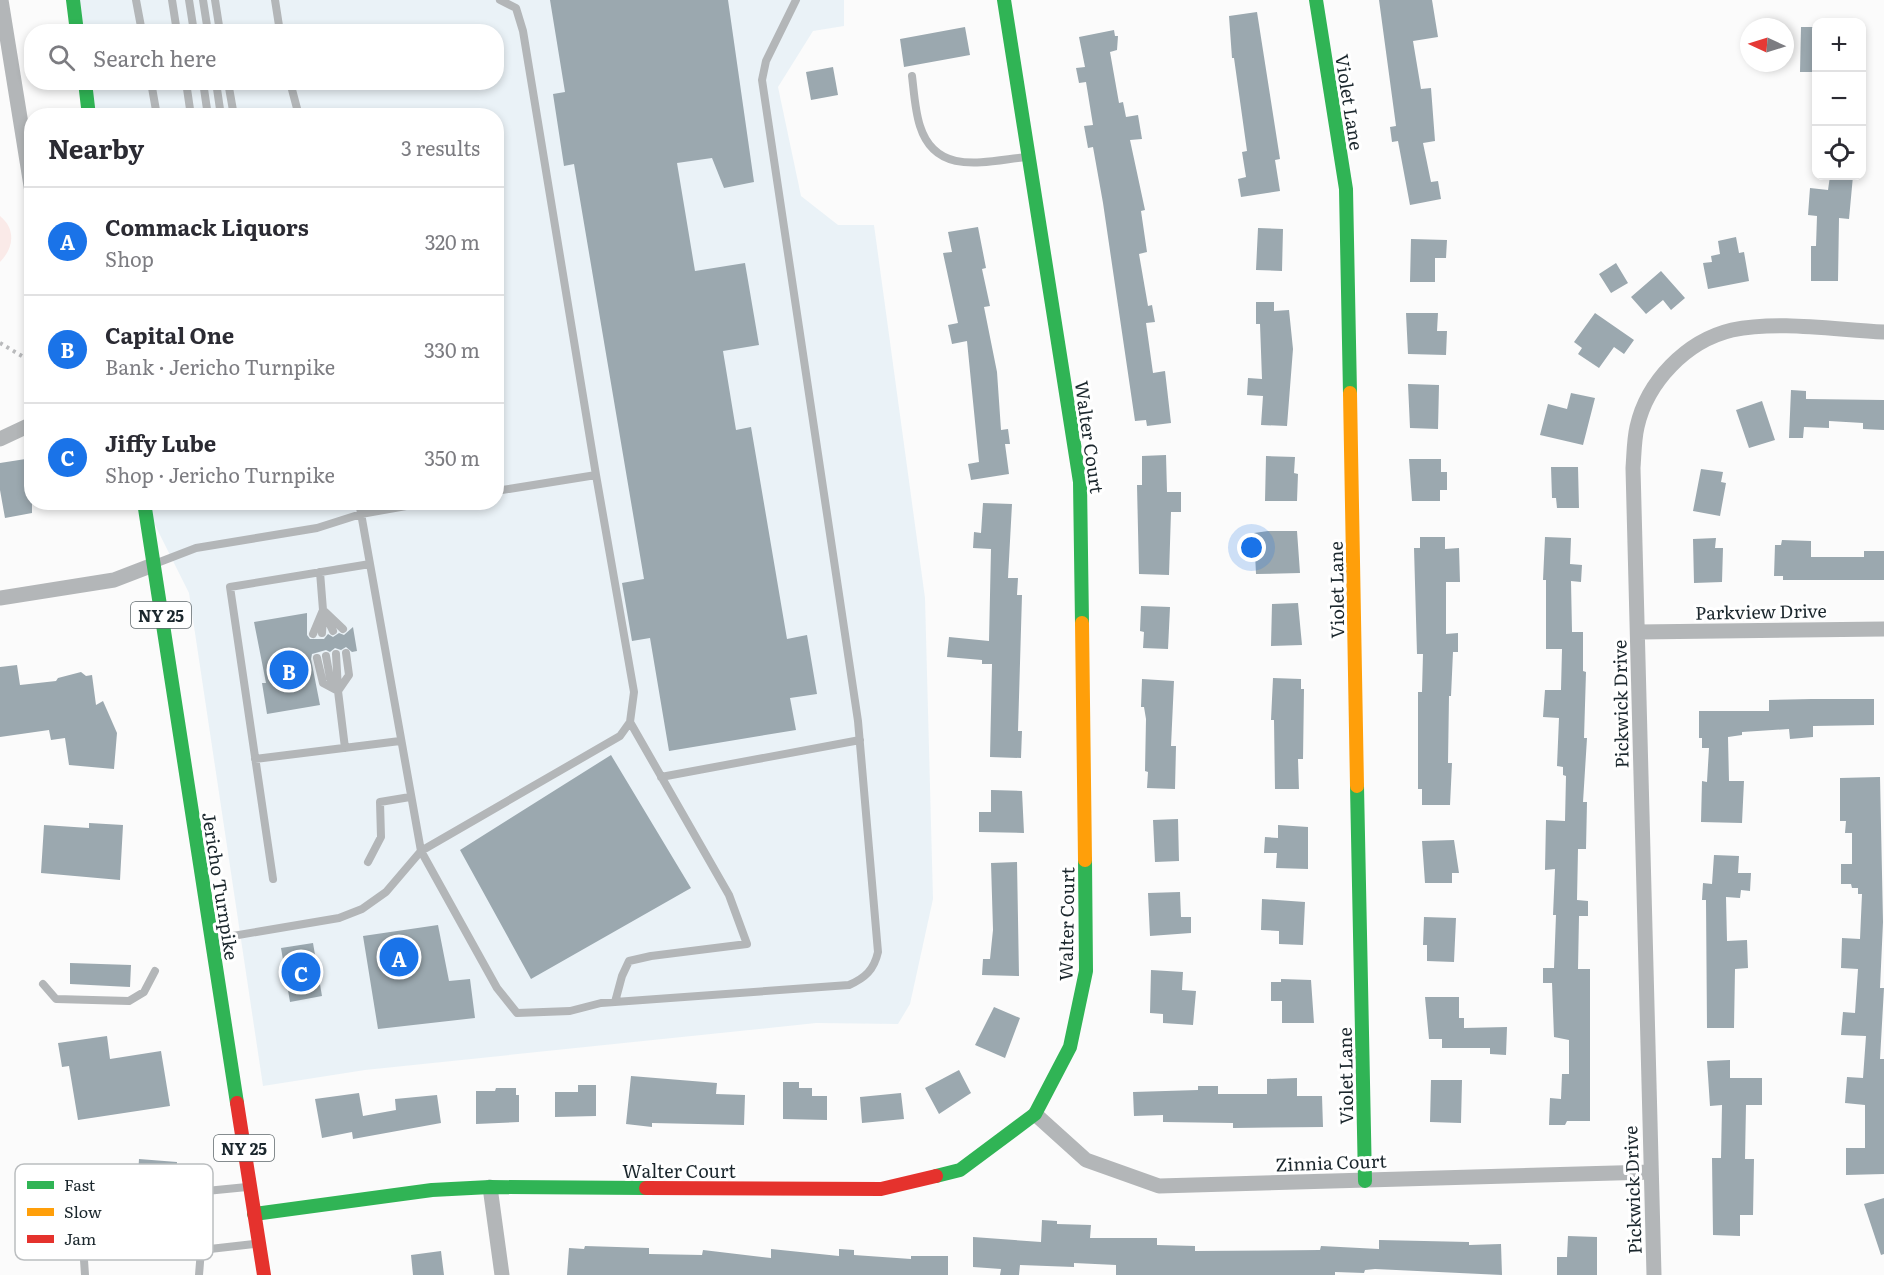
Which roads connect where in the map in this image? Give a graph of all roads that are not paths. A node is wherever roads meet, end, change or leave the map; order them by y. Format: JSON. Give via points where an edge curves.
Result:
{"nodes":[{"id":1,"x":1,"y":0,"type":"edge"},
{"id":2,"x":73,"y":0,"type":"edge"},
{"id":3,"x":136,"y":0,"type":"edge"},
{"id":4,"x":172,"y":0,"type":"edge"},
{"id":5,"x":189,"y":0,"type":"edge"},
{"id":6,"x":203,"y":0,"type":"edge"},
{"id":7,"x":215,"y":0,"type":"edge"},
{"id":8,"x":275,"y":0,"type":"edge"},
{"id":9,"x":500,"y":0,"type":"edge"},
{"id":10,"x":796,"y":0,"type":"edge"},
{"id":11,"x":1004,"y":0,"type":"edge"},
{"id":12,"x":1316,"y":0,"type":"edge"},
{"id":13,"x":76,"y":24,"type":"edge"},
{"id":14,"x":140,"y":24,"type":"edge"},
{"id":15,"x":176,"y":24,"type":"edge"},
{"id":16,"x":193,"y":24,"type":"edge"},
{"id":17,"x":207,"y":24,"type":"edge"},
{"id":18,"x":219,"y":24,"type":"edge"},
{"id":19,"x":279,"y":24,"type":"edge"},
{"id":20,"x":912,"y":76,"type":"dead end"},
{"id":21,"x":86,"y":90,"type":"edge"},
{"id":22,"x":152,"y":90,"type":"edge"},
{"id":23,"x":187,"y":90,"type":"edge"},
{"id":24,"x":204,"y":90,"type":"edge"},
{"id":25,"x":217,"y":90,"type":"edge"},
{"id":26,"x":229,"y":90,"type":"edge"},
{"id":27,"x":292,"y":90,"type":"edge"},
{"id":28,"x":88,"y":108,"type":"edge"},
{"id":29,"x":156,"y":108,"type":"edge"},
{"id":30,"x":190,"y":108,"type":"edge"},
{"id":31,"x":207,"y":108,"type":"edge"},
{"id":32,"x":220,"y":108,"type":"edge"},
{"id":33,"x":233,"y":108,"type":"edge"},
{"id":34,"x":297,"y":108,"type":"edge"},
{"id":35,"x":24,"y":142,"type":"edge"},
{"id":36,"x":1029,"y":157,"type":"junction"},
{"id":37,"x":1883,"y":329,"type":"edge"},
{"id":38,"x":24,"y":428,"type":"edge"},
{"id":39,"x":0,"y":439,"type":"edge"},
{"id":40,"x":596,"y":475,"type":"junction"},
{"id":41,"x":504,"y":490,"type":"edge"},
{"id":42,"x":145,"y":510,"type":"edge"},
{"id":43,"x":360,"y":510,"type":"edge"},
{"id":44,"x":384,"y":510,"type":"edge"},
{"id":45,"x":361,"y":514,"type":"junction"},
{"id":46,"x":370,"y":564,"type":"junction"},
{"id":47,"x":153,"y":565,"type":"junction"},
{"id":48,"x":320,"y":572,"type":"junction"},
{"id":49,"x":0,"y":598,"type":"edge"},
{"id":50,"x":323,"y":610,"type":"junction"},
{"id":51,"x":343,"y":629,"type":"dead end"},
{"id":52,"x":1884,"y":629,"type":"edge"},
{"id":53,"x":333,"y":631,"type":"dead end"},
{"id":54,"x":1638,"y":633,"type":"junction"},
{"id":55,"x":318,"y":634,"type":"dead end"},
{"id":56,"x":346,"y":653,"type":"dead end"},
{"id":57,"x":336,"y":654,"type":"dead end"},
{"id":58,"x":326,"y":656,"type":"dead end"},
{"id":59,"x":317,"y":658,"type":"dead end"},
{"id":60,"x":338,"y":691,"type":"junction"},
{"id":61,"x":630,"y":722,"type":"junction"},
{"id":62,"x":860,"y":740,"type":"junction"},
{"id":63,"x":400,"y":741,"type":"junction"},
{"id":64,"x":345,"y":748,"type":"junction"},
{"id":65,"x":255,"y":759,"type":"junction"},
{"id":66,"x":661,"y":777,"type":"junction"},
{"id":67,"x":410,"y":797,"type":"junction"},
{"id":68,"x":421,"y":851,"type":"junction"},
{"id":69,"x":368,"y":862,"type":"dead end"},
{"id":70,"x":273,"y":879,"type":"dead end"},
{"id":71,"x":211,"y":939,"type":"junction"},
{"id":72,"x":155,"y":971,"type":"dead end"},
{"id":73,"x":43,"y":984,"type":"dead end"},
{"id":74,"x":615,"y":1002,"type":"junction"},
{"id":75,"x":1035,"y":1114,"type":"junction"},
{"id":76,"x":1651,"y":1172,"type":"junction"},
{"id":77,"x":1365,"y":1181,"type":"junction"},
{"id":78,"x":250,"y":1187,"type":"junction"},
{"id":79,"x":490,"y":1187,"type":"junction"},
{"id":80,"x":213,"y":1190,"type":"edge"},
{"id":81,"x":254,"y":1214,"type":"junction"},
{"id":82,"x":259,"y":1243,"type":"junction"},
{"id":83,"x":213,"y":1249,"type":"edge"},
{"id":84,"x":84,"y":1260,"type":"edge"},
{"id":85,"x":200,"y":1260,"type":"edge"},
{"id":86,"x":85,"y":1275,"type":"edge"},
{"id":87,"x":199,"y":1275,"type":"edge"},
{"id":88,"x":264,"y":1275,"type":"edge"},
{"id":89,"x":502,"y":1275,"type":"edge"},
{"id":90,"x":1654,"y":1275,"type":"edge"}],
"edges":[{"from":1,"to":35,"type":"street"},
{"from":2,"to":13,"type":"street"},
{"from":3,"to":14,"type":"lane"},
{"from":4,"to":15,"type":"lane"},
{"from":5,"to":16,"type":"lane"},
{"from":6,"to":17,"type":"lane"},
{"from":7,"to":18,"type":"lane"},
{"from":8,"to":19,"type":"lane"},
{"from":9,"to":40,"type":"lane","via":[[516,8],[523,31]]},
{"from":10,"to":62,"type":"lane","via":[[766,61],[762,80]]},
{"from":11,"to":36,"type":"street","name":"Walter Court"},
{"from":12,"to":77,"type":"street","name":"Violet Lane","via":[[1346,211]]},
{"from":20,"to":36,"type":"lane","via":[[919,125],[935,154],[951,162]]},
{"from":21,"to":28,"type":"street"},
{"from":22,"to":29,"type":"lane"},
{"from":23,"to":30,"type":"lane"},
{"from":24,"to":31,"type":"lane"},
{"from":25,"to":32,"type":"lane"},
{"from":26,"to":33,"type":"lane"},
{"from":27,"to":34,"type":"lane"},
{"from":36,"to":75,"type":"street","name":"Walter Court","via":[[1080,482],[1086,971],[1070,1047]]},
{"from":37,"to":54,"type":"street","name":"Pickwick Drive","via":[[1769,327],[1731,331],[1672,363],[1646,398],[1637,428],[1633,468]]},
{"from":38,"to":39,"type":"street"},
{"from":40,"to":41,"type":"lane"},
{"from":40,"to":61,"type":"lane","via":[[634,692]]},
{"from":42,"to":47,"type":"street","name":"Jericho Turnpike","number":"NY 25"},
{"from":43,"to":45,"type":"lane"},
{"from":44,"to":45,"type":"lane"},
{"from":45,"to":46,"type":"lane"},
{"from":45,"to":47,"type":"lane","via":[[317,528],[196,548]]},
{"from":46,"to":48,"type":"lane"},
{"from":46,"to":63,"type":"lane"},
{"from":47,"to":49,"type":"street","via":[[114,580]]},
{"from":47,"to":71,"type":"street","name":"Jericho Turnpike","number":"NY 25"},
{"from":48,"to":50,"type":"lane"},
{"from":48,"to":65,"type":"lane","via":[[230,587]]},
{"from":50,"to":51,"type":"lane"},
{"from":50,"to":53,"type":"lane"},
{"from":50,"to":55,"type":"lane"},
{"from":52,"to":54,"type":"street","name":"Parkview Drive"},
{"from":54,"to":76,"type":"street","name":"Pickwick Drive"},
{"from":56,"to":60,"type":"lane","via":[[349,675]]},
{"from":57,"to":60,"type":"lane"},
{"from":58,"to":60,"type":"lane","via":[[330,678]]},
{"from":59,"to":60,"type":"lane","via":[[323,683]]},
{"from":60,"to":64,"type":"lane"},
{"from":61,"to":66,"type":"lane"},
{"from":61,"to":68,"type":"lane","via":[[620,736]]},
{"from":62,"to":66,"type":"lane"},
{"from":62,"to":74,"type":"lane","via":[[878,952],[876,963],[864,979],[849,985]]},
{"from":63,"to":64,"type":"lane"},
{"from":63,"to":67,"type":"lane"},
{"from":64,"to":65,"type":"lane"},
{"from":65,"to":70,"type":"lane"},
{"from":66,"to":74,"type":"lane","via":[[729,895],[747,944],[629,961]]},
{"from":67,"to":68,"type":"lane"},
{"from":67,"to":69,"type":"lane","via":[[380,802],[381,837]]},
{"from":68,"to":71,"type":"lane","via":[[386,892],[362,909],[339,918]]},
{"from":68,"to":74,"type":"lane","via":[[497,988],[517,1013],[570,1011]]},
{"from":71,"to":78,"type":"street","name":"Jericho Turnpike","number":"NY 25"},
{"from":72,"to":73,"type":"lane","via":[[144,992],[129,1001],[56,999]]},
{"from":75,"to":77,"type":"street","name":"Zinnia Court","via":[[1086,1160],[1159,1186]]},
{"from":75,"to":79,"type":"street","name":"Walter Court","via":[[960,1170],[881,1189]]},
{"from":76,"to":77,"type":"street","name":"Zinnia Court"},
{"from":76,"to":90,"type":"street","name":"Pickwick Drive"},
{"from":78,"to":80,"type":"lane"},
{"from":78,"to":81,"type":"street","name":"Jericho Turnpike","number":"NY 25"},
{"from":79,"to":81,"type":"street","name":"Walter Court","via":[[432,1190]]},
{"from":79,"to":89,"type":"street"},
{"from":81,"to":82,"type":"street","name":"Jericho Turnpike","number":"NY 25"},
{"from":82,"to":83,"type":"lane"},
{"from":82,"to":88,"type":"street","name":"Jericho Turnpike","number":"NY 25"},
{"from":84,"to":86,"type":"lane"},
{"from":85,"to":87,"type":"lane"}]}
